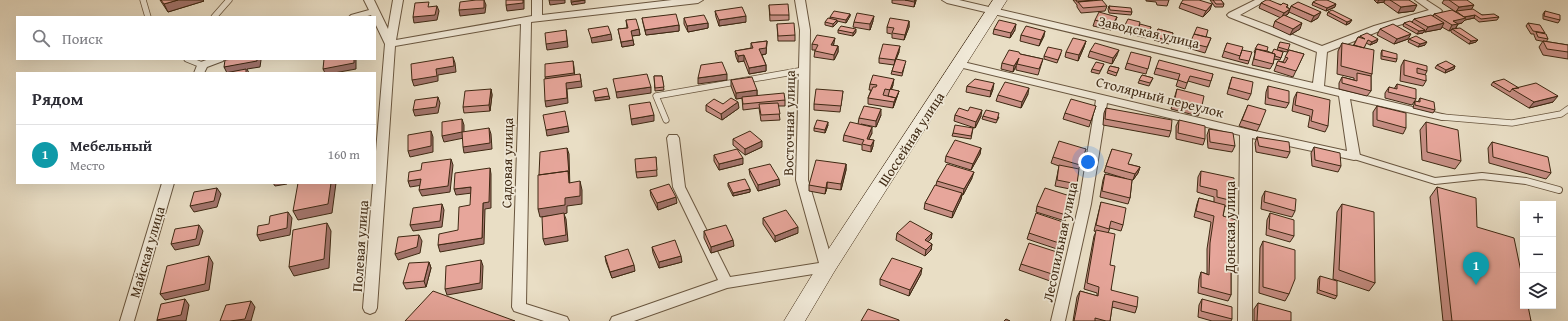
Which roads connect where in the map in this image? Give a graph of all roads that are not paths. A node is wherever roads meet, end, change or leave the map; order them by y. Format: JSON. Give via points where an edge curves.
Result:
{"nodes":[{"id":1,"x":143,"y":0,"type":"edge"},
{"id":2,"x":229,"y":0,"type":"edge"},
{"id":3,"x":369,"y":0,"type":"edge"},
{"id":4,"x":398,"y":0,"type":"edge"},
{"id":5,"x":537,"y":0,"type":"edge"},
{"id":6,"x":698,"y":0,"type":"edge"},
{"id":7,"x":800,"y":0,"type":"edge"},
{"id":8,"x":947,"y":0,"type":"edge"},
{"id":9,"x":1262,"y":0,"type":"edge"},
{"id":10,"x":1420,"y":0,"type":"edge"},
{"id":11,"x":659,"y":3,"type":"edge"},
{"id":12,"x":997,"y":6,"type":"edge"},
{"id":13,"x":374,"y":11,"type":"junction"},
{"id":14,"x":148,"y":16,"type":"edge"},
{"id":15,"x":215,"y":16,"type":"edge"},
{"id":16,"x":357,"y":16,"type":"edge"},
{"id":17,"x":531,"y":19,"type":"junction"},
{"id":18,"x":390,"y":44,"type":"junction"},
{"id":19,"x":1322,"y":50,"type":"junction"},
{"id":20,"x":188,"y":60,"type":"edge"},
{"id":21,"x":217,"y":60,"type":"edge"},
{"id":22,"x":960,"y":64,"type":"junction"},
{"id":23,"x":201,"y":69,"type":"edge"},
{"id":24,"x":804,"y":70,"type":"junction"},
{"id":25,"x":1318,"y":88,"type":"junction"},
{"id":26,"x":1344,"y":94,"type":"junction"},
{"id":27,"x":1102,"y":99,"type":"junction"},
{"id":28,"x":1568,"y":109,"type":"edge"},
{"id":29,"x":1442,"y":117,"type":"joint"},
{"id":30,"x":666,"y":120,"type":"dead end"},
{"id":31,"x":1246,"y":133,"type":"junction"},
{"id":32,"x":673,"y":138,"type":"dead end"},
{"id":33,"x":1354,"y":156,"type":"junction"},
{"id":34,"x":168,"y":184,"type":"edge"},
{"id":35,"x":1559,"y":190,"type":"dead end"},
{"id":36,"x":827,"y":267,"type":"junction"},
{"id":37,"x":726,"y":283,"type":"junction"},
{"id":38,"x":370,"y":308,"type":"dead end"},
{"id":39,"x":127,"y":321,"type":"edge"},
{"id":40,"x":562,"y":321,"type":"edge"},
{"id":41,"x":617,"y":321,"type":"edge"},
{"id":42,"x":794,"y":321,"type":"edge"},
{"id":43,"x":1058,"y":321,"type":"edge"},
{"id":44,"x":1245,"y":321,"type":"edge"}],
"edges":[{"from":1,"to":14,"type":"lane"},
{"from":2,"to":15,"type":"lane"},
{"from":3,"to":13,"type":"street"},
{"from":4,"to":18,"type":"street","name":"Полевая улица"},
{"from":5,"to":17,"type":"street","name":"Садовая улица"},
{"from":6,"to":11,"type":"street"},
{"from":7,"to":24,"type":"street","name":"Восточная улица","via":[[805,30]]},
{"from":8,"to":12,"type":"street","name":"Заводская улица"},
{"from":9,"to":19,"type":"street","via":[[1232,15]]},
{"from":10,"to":19,"type":"street","via":[[1437,11],[1378,28]]},
{"from":11,"to":17,"type":"street"},
{"from":12,"to":22,"type":"main road","name":"Шоссейная улица"},
{"from":12,"to":25,"type":"street","name":"Заводская улица"},
{"from":13,"to":16,"type":"street"},
{"from":13,"to":18,"type":"street"},
{"from":17,"to":18,"type":"street"},
{"from":17,"to":40,"type":"street","name":"Садовая улица","via":[[519,307]]},
{"from":18,"to":38,"type":"street","name":"Полевая улица"},
{"from":19,"to":25,"type":"street"},
{"from":20,"to":23,"type":"lane"},
{"from":21,"to":23,"type":"street"},
{"from":22,"to":27,"type":"street","name":"Столярный переулок"},
{"from":22,"to":36,"type":"main road","name":"Шоссейная улица"},
{"from":24,"to":30,"type":"lane","via":[[656,96]]},
{"from":24,"to":36,"type":"street","name":"Восточная улица","via":[[802,180]]},
{"from":25,"to":26,"type":"street","name":"Заводская улица"},
{"from":26,"to":29,"type":"street","name":"Заводская улица"},
{"from":26,"to":33,"type":"street"},
{"from":27,"to":31,"type":"street","name":"Столярный переулок"},
{"from":27,"to":43,"type":"street","name":"Лесопильная улица","via":[[1085,204]]},
{"from":28,"to":29,"type":"lane","via":[[1561,114],[1512,123]]},
{"from":31,"to":33,"type":"street","name":"Столярный переулок"},
{"from":31,"to":44,"type":"street","name":"Донская улица"},
{"from":32,"to":37,"type":"street","via":[[679,187]]},
{"from":33,"to":35,"type":"lane","via":[[1435,181],[1482,176],[1526,181]]},
{"from":34,"to":39,"type":"street","name":"Майская улица"},
{"from":36,"to":37,"type":"street"},
{"from":36,"to":42,"type":"main road","name":"Шоссейная улица"},
{"from":37,"to":41,"type":"street"}]}
